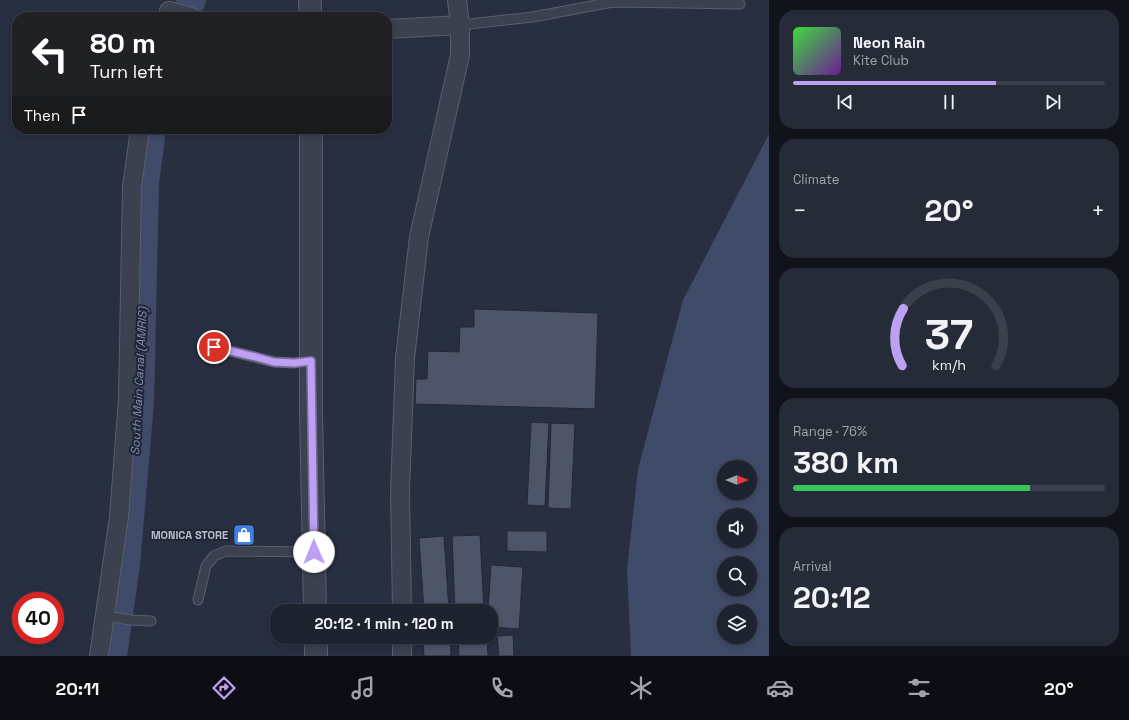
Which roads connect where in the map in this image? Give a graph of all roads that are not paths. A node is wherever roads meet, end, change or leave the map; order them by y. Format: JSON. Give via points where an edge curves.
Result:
{"nodes":[{"id":1,"x":310,"y":0,"type":"edge"},
{"id":2,"x":457,"y":0,"type":"edge"},
{"id":3,"x":740,"y":4,"type":"dead end"},
{"id":4,"x":310,"y":12,"type":"edge"},
{"id":5,"x":460,"y":25,"type":"junction"},
{"id":6,"x":392,"y":28,"type":"edge"},
{"id":7,"x":139,"y":134,"type":"edge"},
{"id":8,"x":311,"y":134,"type":"edge"},
{"id":9,"x":214,"y":347,"type":"dead end"},
{"id":10,"x":311,"y":361,"type":"junction"},
{"id":11,"x":314,"y":552,"type":"junction"},
{"id":12,"x":198,"y":600,"type":"dead end"},
{"id":13,"x":315,"y":604,"type":"edge"},
{"id":14,"x":402,"y":604,"type":"edge"},
{"id":15,"x":105,"y":616,"type":"junction"},
{"id":16,"x":151,"y":621,"type":"dead end"},
{"id":17,"x":316,"y":644,"type":"edge"},
{"id":18,"x":402,"y":644,"type":"edge"},
{"id":19,"x":99,"y":656,"type":"edge"},
{"id":20,"x":316,"y":656,"type":"edge"},
{"id":21,"x":402,"y":656,"type":"edge"}],
"edges":[{"from":1,"to":4,"type":"street"},
{"from":2,"to":5,"type":"street"},
{"from":3,"to":5,"type":"lane","via":[[620,2],[533,17]]},
{"from":5,"to":6,"type":"street"},
{"from":5,"to":14,"type":"street","via":[[460,55],[419,237],[405,358],[400,491]]},
{"from":7,"to":15,"type":"street","via":[[132,187],[128,398],[119,517]]},
{"from":8,"to":10,"type":"street"},
{"from":9,"to":10,"type":"lane","via":[[274,362]]},
{"from":10,"to":11,"type":"street"},
{"from":11,"to":12,"type":"lane","via":[[226,551],[214,556],[206,566]]},
{"from":11,"to":13,"type":"street"},
{"from":15,"to":16,"type":"lane"},
{"from":15,"to":19,"type":"street"},
{"from":17,"to":20,"type":"street"},
{"from":18,"to":21,"type":"street"}]}
